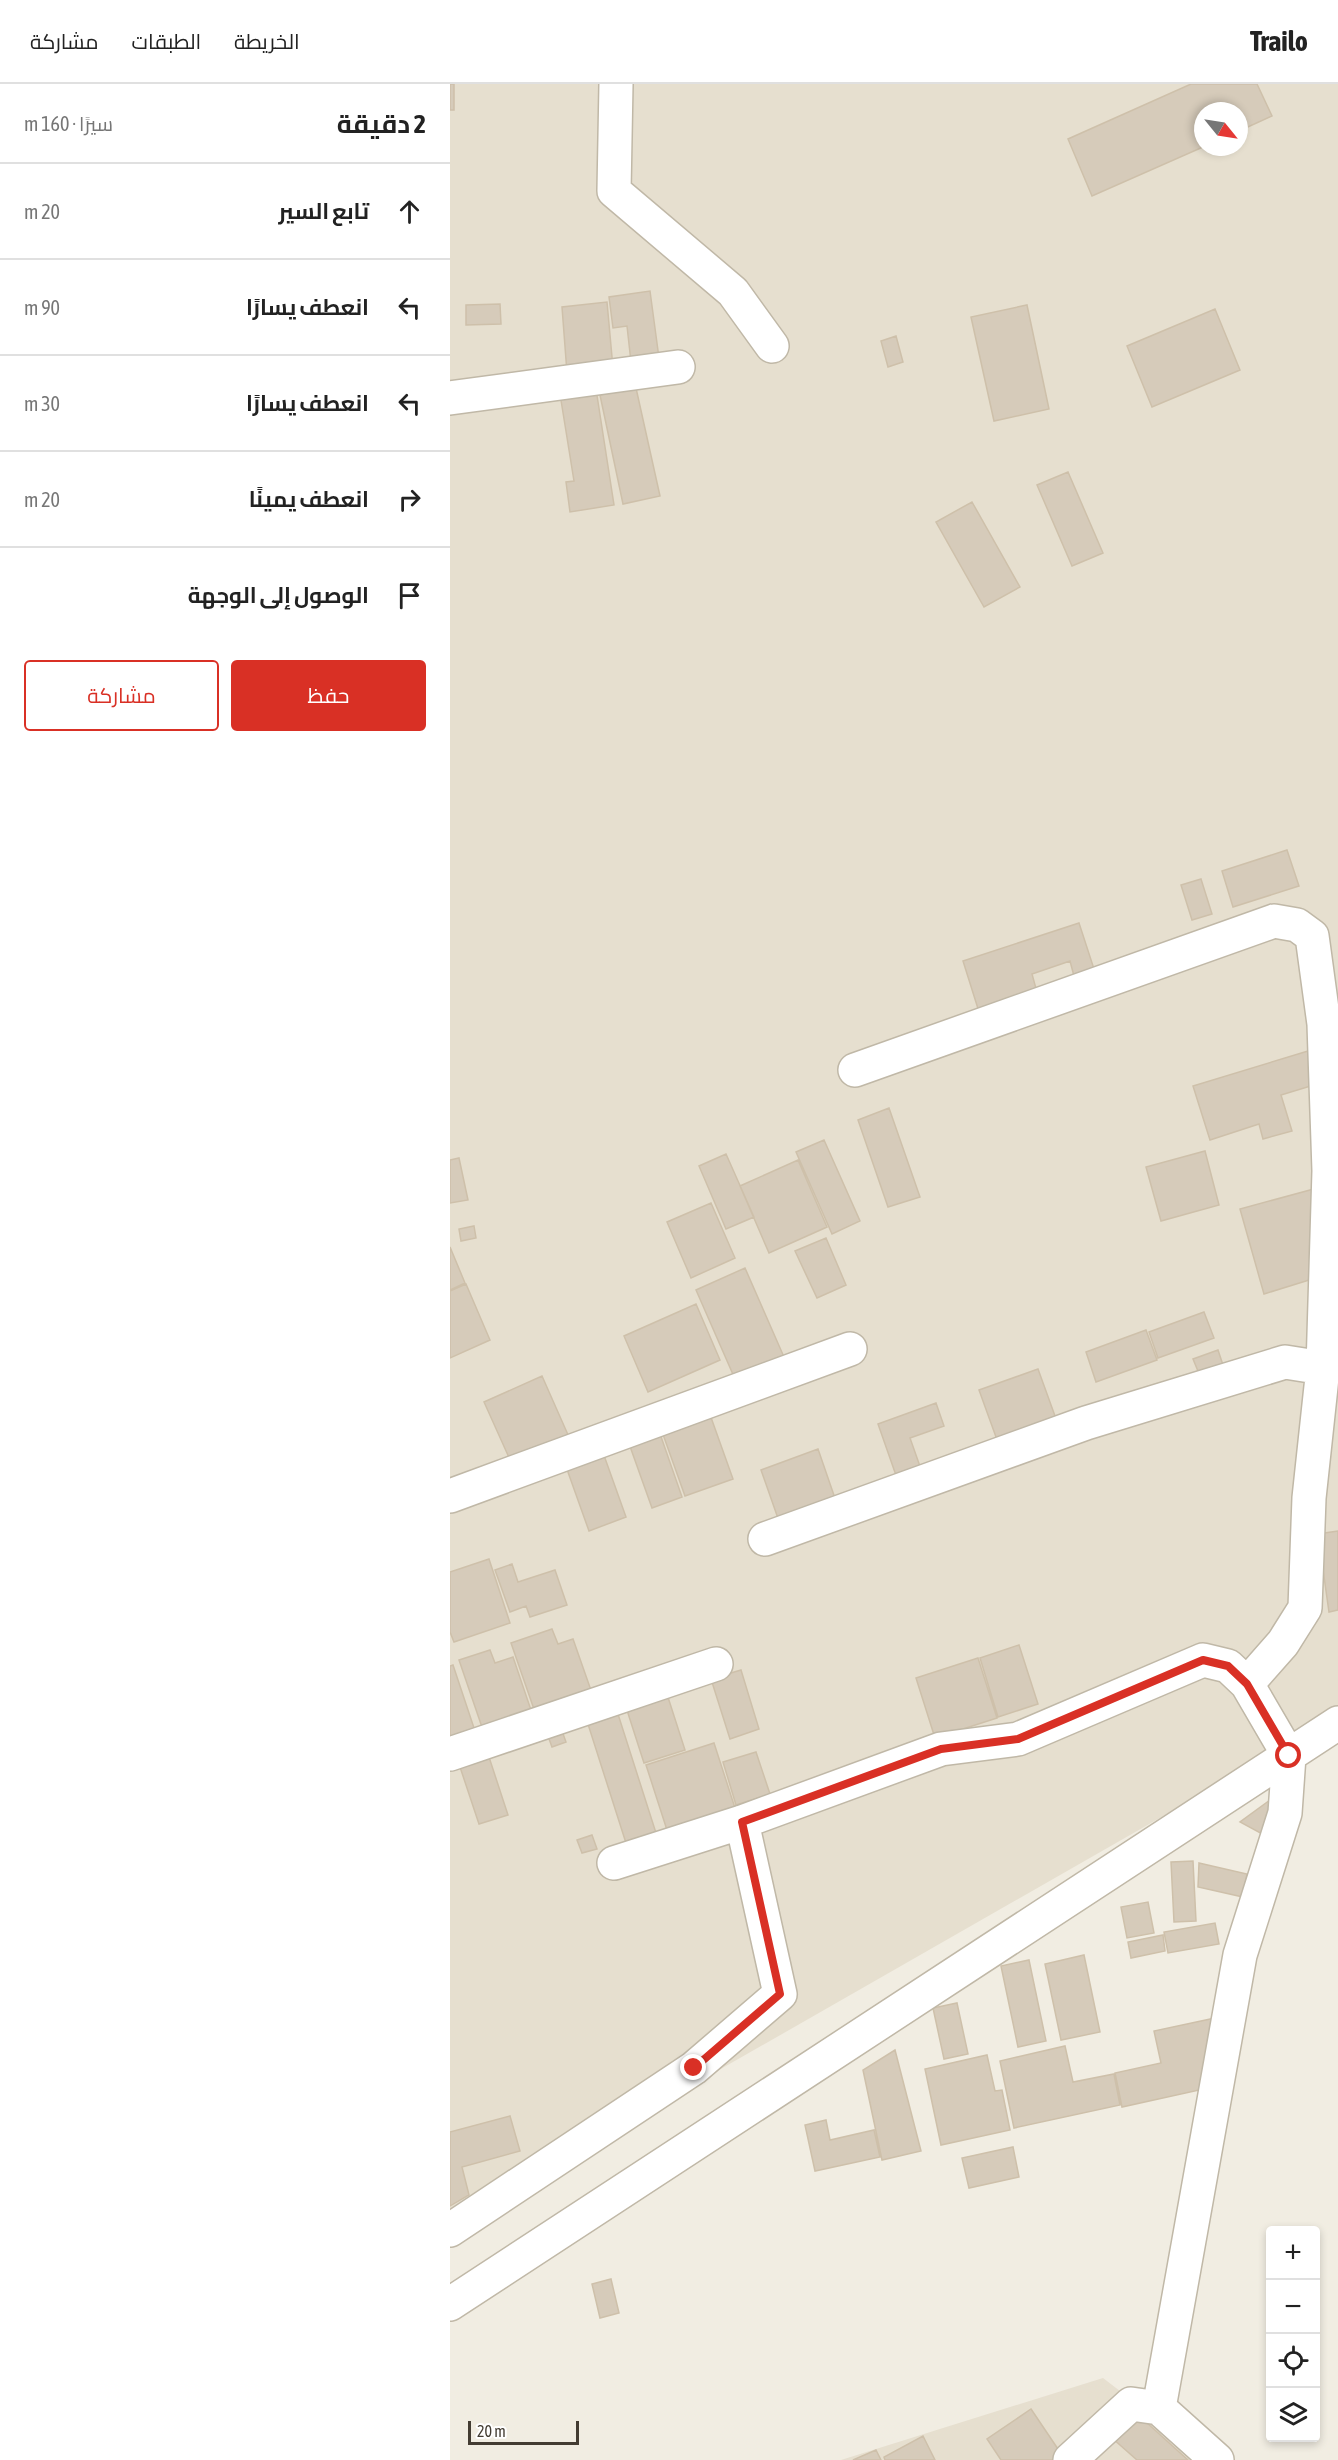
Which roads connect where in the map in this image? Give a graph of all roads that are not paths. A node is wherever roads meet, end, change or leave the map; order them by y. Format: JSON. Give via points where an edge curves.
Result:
{"nodes":[{"id":1,"x":616,"y":84,"type":"edge"},
{"id":2,"x":772,"y":346,"type":"dead end"},
{"id":3,"x":678,"y":367,"type":"dead end"},
{"id":4,"x":450,"y":398,"type":"edge"},
{"id":5,"x":855,"y":1070,"type":"dead end"},
{"id":6,"x":850,"y":1349,"type":"dead end"},
{"id":7,"x":1323,"y":1368,"type":"junction"},
{"id":8,"x":450,"y":1496,"type":"edge"},
{"id":9,"x":765,"y":1539,"type":"dead end"},
{"id":10,"x":716,"y":1664,"type":"dead end"},
{"id":11,"x":1247,"y":1684,"type":"junction"},
{"id":12,"x":1338,"y":1723,"type":"edge"},
{"id":13,"x":450,"y":1754,"type":"edge"},
{"id":14,"x":1289,"y":1756,"type":"junction"},
{"id":15,"x":742,"y":1822,"type":"junction"},
{"id":16,"x":614,"y":1863,"type":"dead end"},
{"id":17,"x":450,"y":2230,"type":"edge"},
{"id":18,"x":450,"y":2304,"type":"edge"},
{"id":19,"x":1159,"y":2408,"type":"junction"},
{"id":20,"x":1070,"y":2460,"type":"edge"},
{"id":21,"x":1217,"y":2460,"type":"edge"}],
"edges":[{"from":1,"to":2,"type":"street","via":[[614,191],[733,292]]},
{"from":3,"to":4,"type":"street"},
{"from":5,"to":7,"type":"street","via":[[1274,921],[1297,925],[1312,936],[1324,1024],[1329,1171]]},
{"from":6,"to":8,"type":"street"},
{"from":7,"to":9,"type":"street","via":[[1285,1362],[1086,1423]]},
{"from":7,"to":11,"type":"street","via":[[1309,1498],[1305,1608],[1283,1643]]},
{"from":10,"to":13,"type":"street"},
{"from":11,"to":14,"type":"street"},
{"from":11,"to":15,"type":"street","via":[[1228,1666],[1203,1660],[1018,1739],[941,1749]]},
{"from":12,"to":14,"type":"street"},
{"from":14,"to":18,"type":"street"},
{"from":14,"to":19,"type":"street","via":[[1285,1813],[1240,1955]]},
{"from":15,"to":16,"type":"street"},
{"from":15,"to":17,"type":"street","via":[[780,1994],[694,2068]]},
{"from":19,"to":20,"type":"street","via":[[1131,2404]]},
{"from":19,"to":21,"type":"street"}]}
